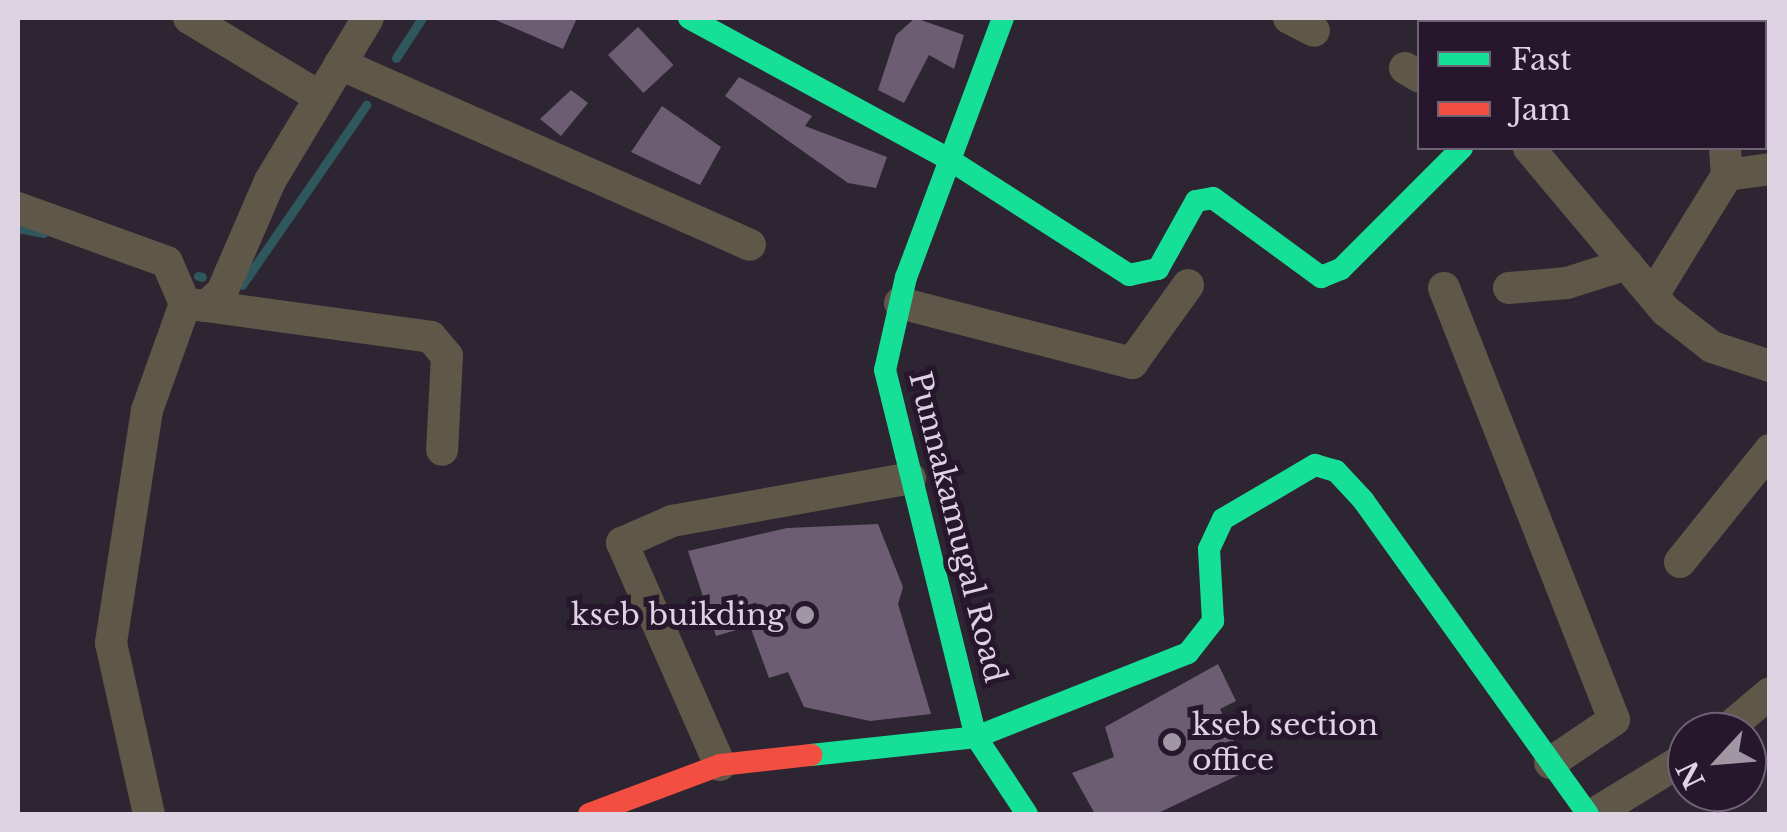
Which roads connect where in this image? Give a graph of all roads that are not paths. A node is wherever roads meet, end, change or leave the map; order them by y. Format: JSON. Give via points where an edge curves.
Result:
{"nodes":[{"id":1,"x":189,"y":18,"type":"edge"},
{"id":2,"x":368,"y":18,"type":"edge"},
{"id":3,"x":689,"y":18,"type":"edge"},
{"id":4,"x":1004,"y":18,"type":"edge"},
{"id":5,"x":340,"y":64,"type":"junction"},
{"id":6,"x":320,"y":97,"type":"junction"},
{"id":7,"x":1460,"y":150,"type":"edge"},
{"id":8,"x":1531,"y":150,"type":"edge"},
{"id":9,"x":950,"y":160,"type":"junction"},
{"id":10,"x":1726,"y":161,"type":"edge"},
{"id":11,"x":1770,"y":169,"type":"edge"},
{"id":12,"x":18,"y":208,"type":"edge"},
{"id":13,"x":750,"y":245,"type":"dead end"},
{"id":14,"x":1627,"y":264,"type":"junction"},
{"id":15,"x":1188,"y":285,"type":"dead end"},
{"id":16,"x":1444,"y":288,"type":"dead end"},
{"id":17,"x":1509,"y":288,"type":"dead end"},
{"id":18,"x":1653,"y":295,"type":"junction"},
{"id":19,"x":900,"y":303,"type":"junction"},
{"id":20,"x":196,"y":305,"type":"junction"},
{"id":21,"x":1770,"y":366,"type":"edge"},
{"id":22,"x":442,"y":450,"type":"dead end"},
{"id":23,"x":1770,"y":450,"type":"edge"},
{"id":24,"x":910,"y":478,"type":"junction"},
{"id":25,"x":1680,"y":562,"type":"dead end"},
{"id":26,"x":1770,"y":693,"type":"edge"},
{"id":27,"x":1748,"y":712,"type":"edge"},
{"id":28,"x":976,"y":737,"type":"junction"},
{"id":29,"x":1550,"y":763,"type":"junction"},
{"id":30,"x":720,"y":764,"type":"junction"},
{"id":31,"x":1667,"y":770,"type":"edge"},
{"id":32,"x":149,"y":814,"type":"edge"},
{"id":33,"x":589,"y":814,"type":"edge"},
{"id":34,"x":1027,"y":814,"type":"edge"},
{"id":35,"x":1591,"y":814,"type":"edge"}],
"edges":[{"from":1,"to":6,"type":"street"},
{"from":2,"to":5,"type":"street"},
{"from":3,"to":9,"type":"street"},
{"from":4,"to":9,"type":"street","name":"Punnakamugal Road"},
{"from":5,"to":6,"type":"street"},
{"from":5,"to":13,"type":"street"},
{"from":6,"to":20,"type":"street","via":[[270,181],[222,292]]},
{"from":7,"to":9,"type":"street","via":[[1359,254],[1321,277],[1213,198],[1196,200],[1158,269],[1129,275]]},
{"from":8,"to":14,"type":"street"},
{"from":9,"to":19,"type":"street","name":"Punnakamugal Road"},
{"from":10,"to":11,"type":"street"},
{"from":10,"to":18,"type":"street"},
{"from":12,"to":20,"type":"street","via":[[167,262]]},
{"from":14,"to":17,"type":"street","via":[[1567,283]]},
{"from":14,"to":18,"type":"street"},
{"from":15,"to":19,"type":"street","via":[[1132,363]]},
{"from":16,"to":29,"type":"street","via":[[1614,720]]},
{"from":18,"to":21,"type":"street","via":[[1712,347]]},
{"from":19,"to":24,"type":"street","name":"Punnakamugal Road","via":[[885,370]]},
{"from":20,"to":22,"type":"street","via":[[431,337],[447,356]]},
{"from":20,"to":32,"type":"street","via":[[148,410],[112,644]]},
{"from":23,"to":25,"type":"street"},
{"from":24,"to":28,"type":"street","name":"Punnakamugal Road"},
{"from":24,"to":30,"type":"street","via":[[672,521],[622,543]]},
{"from":26,"to":27,"type":"street"},
{"from":28,"to":29,"type":"street","via":[[1188,654],[1214,621],[1209,549],[1224,519],[1315,465],[1336,471],[1363,500]]},
{"from":28,"to":30,"type":"street"},
{"from":28,"to":34,"type":"street","name":"Punnakamugal Road"},
{"from":29,"to":35,"type":"street"},
{"from":30,"to":33,"type":"street"},
{"from":31,"to":35,"type":"street"}]}
